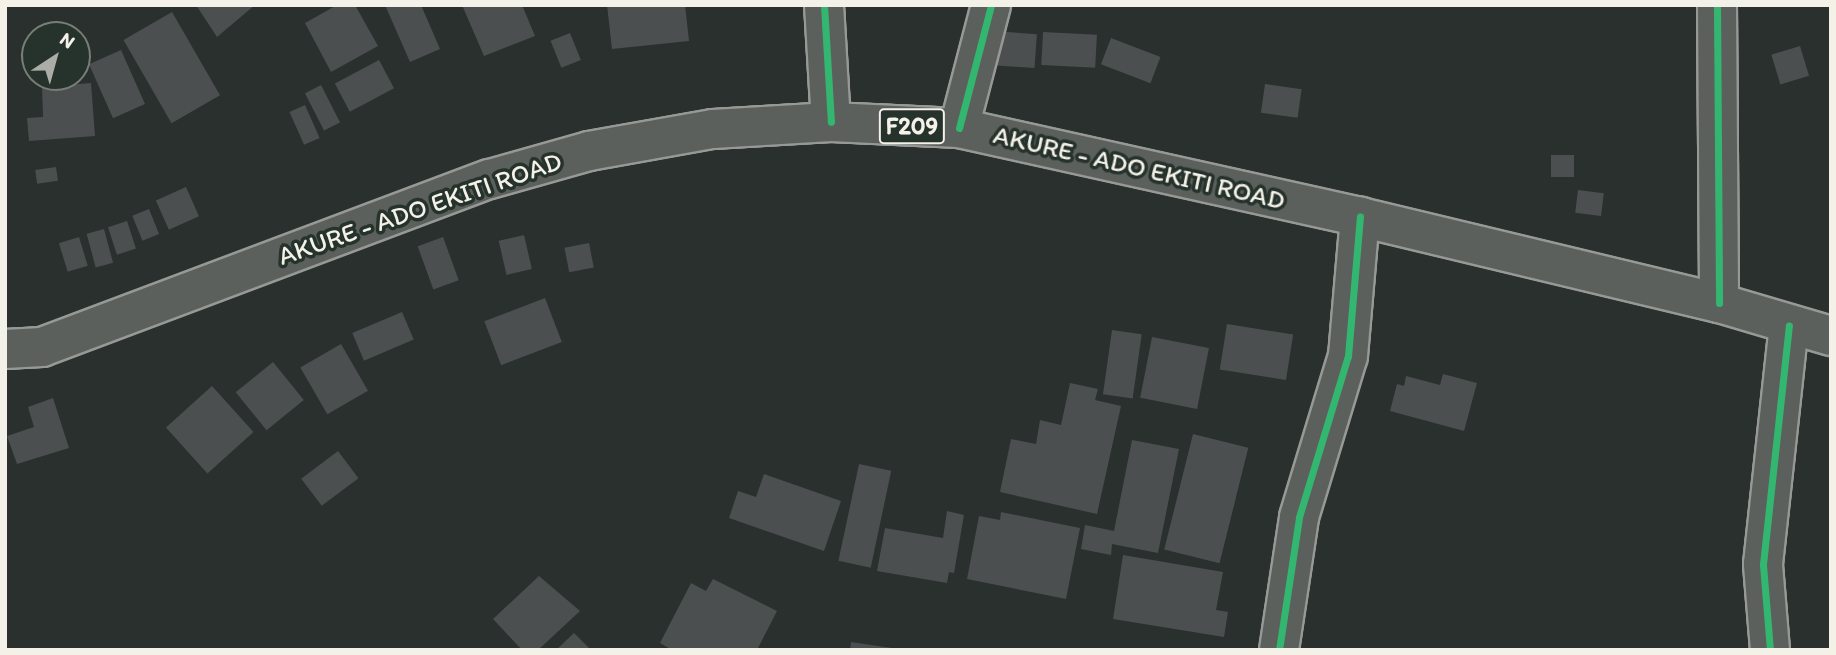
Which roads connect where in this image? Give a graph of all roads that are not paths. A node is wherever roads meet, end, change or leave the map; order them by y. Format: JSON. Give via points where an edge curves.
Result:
{"nodes":[{"id":1,"x":824,"y":5,"type":"edge"},
{"id":2,"x":991,"y":5,"type":"edge"},
{"id":3,"x":1717,"y":5,"type":"edge"},
{"id":4,"x":831,"y":122,"type":"junction"},
{"id":5,"x":959,"y":128,"type":"junction"},
{"id":6,"x":1360,"y":217,"type":"junction"},
{"id":7,"x":1719,"y":303,"type":"junction"},
{"id":8,"x":1789,"y":325,"type":"junction"},
{"id":9,"x":1831,"y":336,"type":"edge"},
{"id":10,"x":5,"y":349,"type":"edge"},
{"id":11,"x":1279,"y":650,"type":"edge"},
{"id":12,"x":1770,"y":650,"type":"edge"}],
"edges":[{"from":1,"to":4,"type":"main road"},
{"from":2,"to":5,"type":"main road"},
{"from":3,"to":7,"type":"main road"},
{"from":4,"to":5,"type":"main road","name":"AKURE - ADO EKITI ROAD","number":"F209"},
{"from":4,"to":10,"type":"main road","name":"AKURE - ADO EKITI ROAD","number":"F209","via":[[712,129],[589,151],[490,179],[42,347]]},
{"from":5,"to":6,"type":"main road","name":"AKURE - ADO EKITI ROAD","number":"F209"},
{"from":6,"to":7,"type":"main road","name":"AKURE - ADO EKITI ROAD","number":"F209"},
{"from":6,"to":11,"type":"main road","via":[[1348,356],[1299,517]]},
{"from":7,"to":8,"type":"main road","name":"AKURE - ADO EKITI ROAD","number":"F209"},
{"from":8,"to":9,"type":"main road","name":"AKURE - ADO EKITI ROAD","number":"F209"},
{"from":8,"to":12,"type":"main road","via":[[1763,564]]}]}
